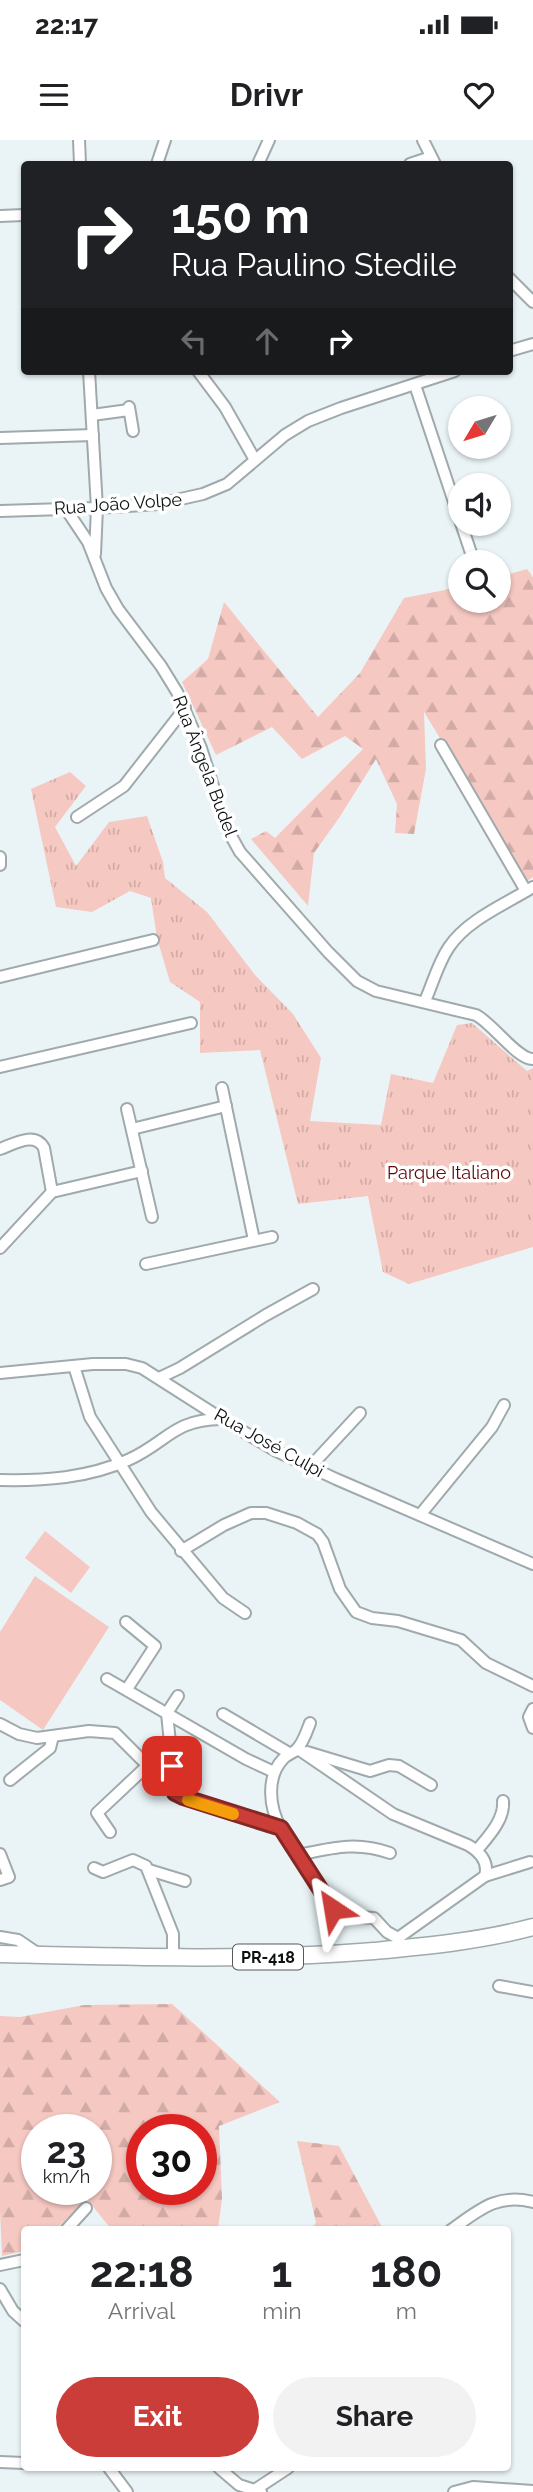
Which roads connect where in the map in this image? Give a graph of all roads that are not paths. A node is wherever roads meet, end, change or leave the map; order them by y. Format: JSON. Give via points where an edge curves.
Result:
{"nodes":[{"id":1,"x":79,"y":140,"type":"edge"},
{"id":2,"x":165,"y":140,"type":"edge"},
{"id":3,"x":269,"y":140,"type":"edge"},
{"id":4,"x":423,"y":140,"type":"edge"},
{"id":5,"x":80,"y":161,"type":"edge"},
{"id":6,"x":158,"y":161,"type":"edge"},
{"id":7,"x":259,"y":161,"type":"edge"},
{"id":8,"x":433,"y":161,"type":"edge"},
{"id":9,"x":21,"y":215,"type":"edge"},
{"id":10,"x":0,"y":216,"type":"edge"},
{"id":11,"x":513,"y":282,"type":"edge"},
{"id":12,"x":533,"y":302,"type":"edge"},
{"id":13,"x":533,"y":344,"type":"edge"},
{"id":14,"x":513,"y":350,"type":"edge"},
{"id":15,"x":89,"y":375,"type":"edge"},
{"id":16,"x":201,"y":375,"type":"edge"},
{"id":17,"x":444,"y":375,"type":"edge"},
{"id":18,"x":415,"y":385,"type":"junction"},
{"id":19,"x":92,"y":415,"type":"junction"},
{"id":20,"x":133,"y":431,"type":"dead end"},
{"id":21,"x":93,"y":435,"type":"junction"},
{"id":22,"x":0,"y":438,"type":"edge"},
{"id":23,"x":255,"y":460,"type":"junction"},
{"id":24,"x":448,"y":483,"type":"edge"},
{"id":25,"x":97,"y":508,"type":"junction"},
{"id":26,"x":66,"y":509,"type":"junction"},
{"id":27,"x":0,"y":511,"type":"edge"},
{"id":28,"x":95,"y":556,"type":"junction"},
{"id":29,"x":185,"y":708,"type":"junction"},
{"id":30,"x":441,"y":745,"type":"dead end"},
{"id":31,"x":77,"y":817,"type":"dead end"},
{"id":32,"x":0,"y":857,"type":"edge"},
{"id":33,"x":0,"y":865,"type":"edge"},
{"id":34,"x":530,"y":889,"type":"edge"},
{"id":35,"x":153,"y":940,"type":"dead end"},
{"id":36,"x":0,"y":977,"type":"edge"},
{"id":37,"x":425,"y":1001,"type":"junction"},
{"id":38,"x":191,"y":1023,"type":"dead end"},
{"id":39,"x":531,"y":1059,"type":"edge"},
{"id":40,"x":0,"y":1067,"type":"edge"},
{"id":41,"x":222,"y":1088,"type":"dead end"},
{"id":42,"x":226,"y":1106,"type":"junction"},
{"id":43,"x":127,"y":1109,"type":"dead end"},
{"id":44,"x":132,"y":1129,"type":"junction"},
{"id":45,"x":0,"y":1149,"type":"edge"},
{"id":46,"x":142,"y":1171,"type":"junction"},
{"id":47,"x":52,"y":1192,"type":"junction"},
{"id":48,"x":152,"y":1217,"type":"dead end"},
{"id":49,"x":272,"y":1237,"type":"dead end"},
{"id":50,"x":254,"y":1240,"type":"junction"},
{"id":51,"x":0,"y":1248,"type":"edge"},
{"id":52,"x":146,"y":1264,"type":"dead end"},
{"id":53,"x":313,"y":1289,"type":"dead end"},
{"id":54,"x":74,"y":1366,"type":"junction"},
{"id":55,"x":0,"y":1373,"type":"edge"},
{"id":56,"x":159,"y":1378,"type":"junction"},
{"id":57,"x":504,"y":1405,"type":"dead end"},
{"id":58,"x":360,"y":1413,"type":"dead end"},
{"id":59,"x":222,"y":1419,"type":"junction"},
{"id":60,"x":118,"y":1464,"type":"junction"},
{"id":61,"x":310,"y":1467,"type":"junction"},
{"id":62,"x":0,"y":1479,"type":"edge"},
{"id":63,"x":421,"y":1515,"type":"junction"},
{"id":64,"x":181,"y":1550,"type":"junction"},
{"id":65,"x":533,"y":1564,"type":"edge"},
{"id":66,"x":245,"y":1613,"type":"dead end"},
{"id":67,"x":126,"y":1622,"type":"dead end"},
{"id":68,"x":107,"y":1679,"type":"dead end"},
{"id":69,"x":533,"y":1686,"type":"edge"},
{"id":70,"x":127,"y":1689,"type":"junction"},
{"id":71,"x":178,"y":1696,"type":"dead end"},
{"id":72,"x":533,"y":1709,"type":"edge"},
{"id":73,"x":167,"y":1713,"type":"junction"},
{"id":74,"x":223,"y":1714,"type":"dead end"},
{"id":75,"x":310,"y":1723,"type":"dead end"},
{"id":76,"x":0,"y":1724,"type":"edge"},
{"id":77,"x":533,"y":1728,"type":"edge"},
{"id":78,"x":52,"y":1736,"type":"junction"},
{"id":79,"x":293,"y":1751,"type":"junction"},
{"id":80,"x":147,"y":1766,"type":"junction"},
{"id":81,"x":274,"y":1772,"type":"junction"},
{"id":82,"x":10,"y":1780,"type":"dead end"},
{"id":83,"x":431,"y":1785,"type":"dead end"},
{"id":84,"x":175,"y":1793,"type":"junction"},
{"id":85,"x":503,"y":1801,"type":"dead end"},
{"id":86,"x":281,"y":1828,"type":"junction"},
{"id":87,"x":110,"y":1832,"type":"dead end"},
{"id":88,"x":477,"y":1850,"type":"junction"},
{"id":89,"x":390,"y":1853,"type":"dead end"},
{"id":90,"x":0,"y":1854,"type":"edge"},
{"id":91,"x":298,"y":1855,"type":"junction"},
{"id":92,"x":530,"y":1862,"type":"dead end"},
{"id":93,"x":94,"y":1867,"type":"dead end"},
{"id":94,"x":149,"y":1870,"type":"junction"},
{"id":95,"x":485,"y":1876,"type":"junction"},
{"id":96,"x":5,"y":1879,"type":"edge"},
{"id":97,"x":185,"y":1881,"type":"dead end"},
{"id":98,"x":533,"y":1927,"type":"edge"},
{"id":99,"x":0,"y":1937,"type":"edge"},
{"id":100,"x":399,"y":1943,"type":"junction"},
{"id":101,"x":0,"y":1954,"type":"edge"},
{"id":102,"x":40,"y":1955,"type":"junction"},
{"id":103,"x":173,"y":1957,"type":"junction"},
{"id":104,"x":499,"y":1986,"type":"dead end"},
{"id":105,"x":533,"y":1992,"type":"edge"},
{"id":106,"x":533,"y":2202,"type":"edge"},
{"id":107,"x":86,"y":2208,"type":"dead end"},
{"id":108,"x":70,"y":2226,"type":"edge"},
{"id":109,"x":457,"y":2226,"type":"edge"},
{"id":110,"x":21,"y":2261,"type":"edge"},
{"id":111,"x":0,"y":2265,"type":"edge"},
{"id":112,"x":0,"y":2289,"type":"edge"},
{"id":113,"x":21,"y":2319,"type":"edge"},
{"id":114,"x":0,"y":2462,"type":"edge"},
{"id":115,"x":21,"y":2463,"type":"edge"},
{"id":116,"x":111,"y":2471,"type":"edge"},
{"id":117,"x":223,"y":2471,"type":"edge"},
{"id":118,"x":284,"y":2471,"type":"edge"},
{"id":119,"x":258,"y":2490,"type":"edge"},
{"id":120,"x":533,"y":2491,"type":"edge"},
{"id":121,"x":127,"y":2492,"type":"edge"},
{"id":122,"x":454,"y":2492,"type":"edge"}],
"edges":[{"from":1,"to":5,"type":"street"},
{"from":2,"to":6,"type":"street"},
{"from":3,"to":7,"type":"street"},
{"from":4,"to":8,"type":"street"},
{"from":9,"to":10,"type":"street"},
{"from":11,"to":12,"type":"street"},
{"from":13,"to":14,"type":"street"},
{"from":15,"to":19,"type":"street"},
{"from":16,"to":23,"type":"street"},
{"from":17,"to":18,"type":"street","name":"Rua João Volpe"},
{"from":18,"to":23,"type":"street","name":"Rua João Volpe","via":[[308,421]]},
{"from":18,"to":24,"type":"street"},
{"from":19,"to":20,"type":"street","via":[[129,407]]},
{"from":19,"to":21,"type":"street"},
{"from":21,"to":22,"type":"street"},
{"from":21,"to":25,"type":"street"},
{"from":23,"to":25,"type":"street","name":"Rua João Volpe","via":[[227,484],[203,495]]},
{"from":25,"to":26,"type":"street","name":"Rua João Volpe"},
{"from":25,"to":28,"type":"street"},
{"from":26,"to":27,"type":"street","name":"Rua João Volpe"},
{"from":26,"to":28,"type":"street","name":"Rua Ângela Budel"},
{"from":28,"to":29,"type":"street","name":"Rua Ângela Budel","via":[[111,597]]},
{"from":29,"to":31,"type":"street","via":[[124,786]]},
{"from":29,"to":37,"type":"street","name":"Rua Ângela Budel","via":[[226,827],[252,869],[357,981],[376,991]]},
{"from":30,"to":34,"type":"street"},
{"from":32,"to":33,"type":"street"},
{"from":34,"to":37,"type":"street","via":[[457,937],[445,953]]},
{"from":35,"to":36,"type":"street"},
{"from":37,"to":39,"type":"street","name":"Rua Ângela Budel","via":[[482,1018]]},
{"from":38,"to":40,"type":"street"},
{"from":41,"to":42,"type":"street"},
{"from":42,"to":44,"type":"street"},
{"from":42,"to":50,"type":"street"},
{"from":43,"to":44,"type":"street"},
{"from":44,"to":46,"type":"street"},
{"from":45,"to":47,"type":"street","via":[[24,1140],[40,1142]]},
{"from":46,"to":47,"type":"street"},
{"from":46,"to":48,"type":"street"},
{"from":47,"to":51,"type":"street"},
{"from":49,"to":50,"type":"street"},
{"from":50,"to":52,"type":"street"},
{"from":53,"to":56,"type":"street"},
{"from":54,"to":55,"type":"street","name":"Rua José Culpi"},
{"from":54,"to":56,"type":"street","name":"Rua José Culpi","via":[[125,1364]]},
{"from":54,"to":60,"type":"street","via":[[90,1417]]},
{"from":56,"to":59,"type":"street","name":"Rua José Culpi"},
{"from":57,"to":63,"type":"street","via":[[492,1427]]},
{"from":58,"to":61,"type":"street"},
{"from":59,"to":60,"type":"street","via":[[182,1426]]},
{"from":59,"to":61,"type":"street","name":"Rua José Culpi"},
{"from":60,"to":62,"type":"street","via":[[49,1480]]},
{"from":60,"to":64,"type":"street"},
{"from":61,"to":63,"type":"street","name":"Rua José Culpi"},
{"from":63,"to":65,"type":"street","name":"Rua José Culpi"},
{"from":64,"to":66,"type":"street","via":[[223,1598]]},
{"from":64,"to":69,"type":"street","via":[[251,1513],[297,1523],[323,1542],[340,1589],[356,1612],[461,1640],[486,1663]]},
{"from":67,"to":70,"type":"street","via":[[155,1646]]},
{"from":68,"to":70,"type":"street"},
{"from":70,"to":73,"type":"street"},
{"from":71,"to":73,"type":"street"},
{"from":72,"to":77,"type":"street","via":[[529,1717]]},
{"from":73,"to":81,"type":"street"},
{"from":73,"to":84,"type":"street"},
{"from":74,"to":79,"type":"street"},
{"from":75,"to":79,"type":"street"},
{"from":76,"to":78,"type":"street","via":[[29,1737]]},
{"from":78,"to":80,"type":"street","via":[[115,1733]]},
{"from":78,"to":82,"type":"street","via":[[50,1748]]},
{"from":79,"to":81,"type":"street"},
{"from":79,"to":83,"type":"street","via":[[370,1771],[400,1766]]},
{"from":79,"to":88,"type":"street","via":[[393,1814]]},
{"from":80,"to":84,"type":"street"},
{"from":80,"to":87,"type":"street","via":[[97,1813]]},
{"from":81,"to":86,"type":"street","via":[[271,1795]]},
{"from":84,"to":86,"type":"street"},
{"from":85,"to":88,"type":"street","via":[[500,1817]]},
{"from":86,"to":91,"type":"street"},
{"from":88,"to":95,"type":"street","via":[[486,1867]]},
{"from":89,"to":91,"type":"street","via":[[352,1846]]},
{"from":90,"to":96,"type":"street"},
{"from":91,"to":100,"type":"street","via":[[336,1913],[374,1918]]},
{"from":92,"to":95,"type":"street"},
{"from":93,"to":94,"type":"street","via":[[103,1872],[140,1861]]},
{"from":94,"to":97,"type":"street"},
{"from":94,"to":103,"type":"street","via":[[173,1934]]},
{"from":95,"to":100,"type":"street"},
{"from":98,"to":100,"type":"highway","number":"PR-418","via":[[460,1942]]},
{"from":99,"to":102,"type":"street","via":[[18,1940]]},
{"from":100,"to":103,"type":"highway","number":"PR-418","via":[[260,1957]]},
{"from":101,"to":102,"type":"highway","number":"PR-418"},
{"from":102,"to":103,"type":"highway","number":"PR-418"},
{"from":104,"to":105,"type":"street"},
{"from":106,"to":109,"type":"street","via":[[498,2200]]},
{"from":107,"to":108,"type":"street"},
{"from":110,"to":111,"type":"street"},
{"from":112,"to":113,"type":"street"},
{"from":114,"to":115,"type":"street"},
{"from":116,"to":121,"type":"street"},
{"from":117,"to":119,"type":"street","via":[[239,2485]]},
{"from":118,"to":119,"type":"street"},
{"from":120,"to":122,"type":"street","via":[[473,2487]]}]}
